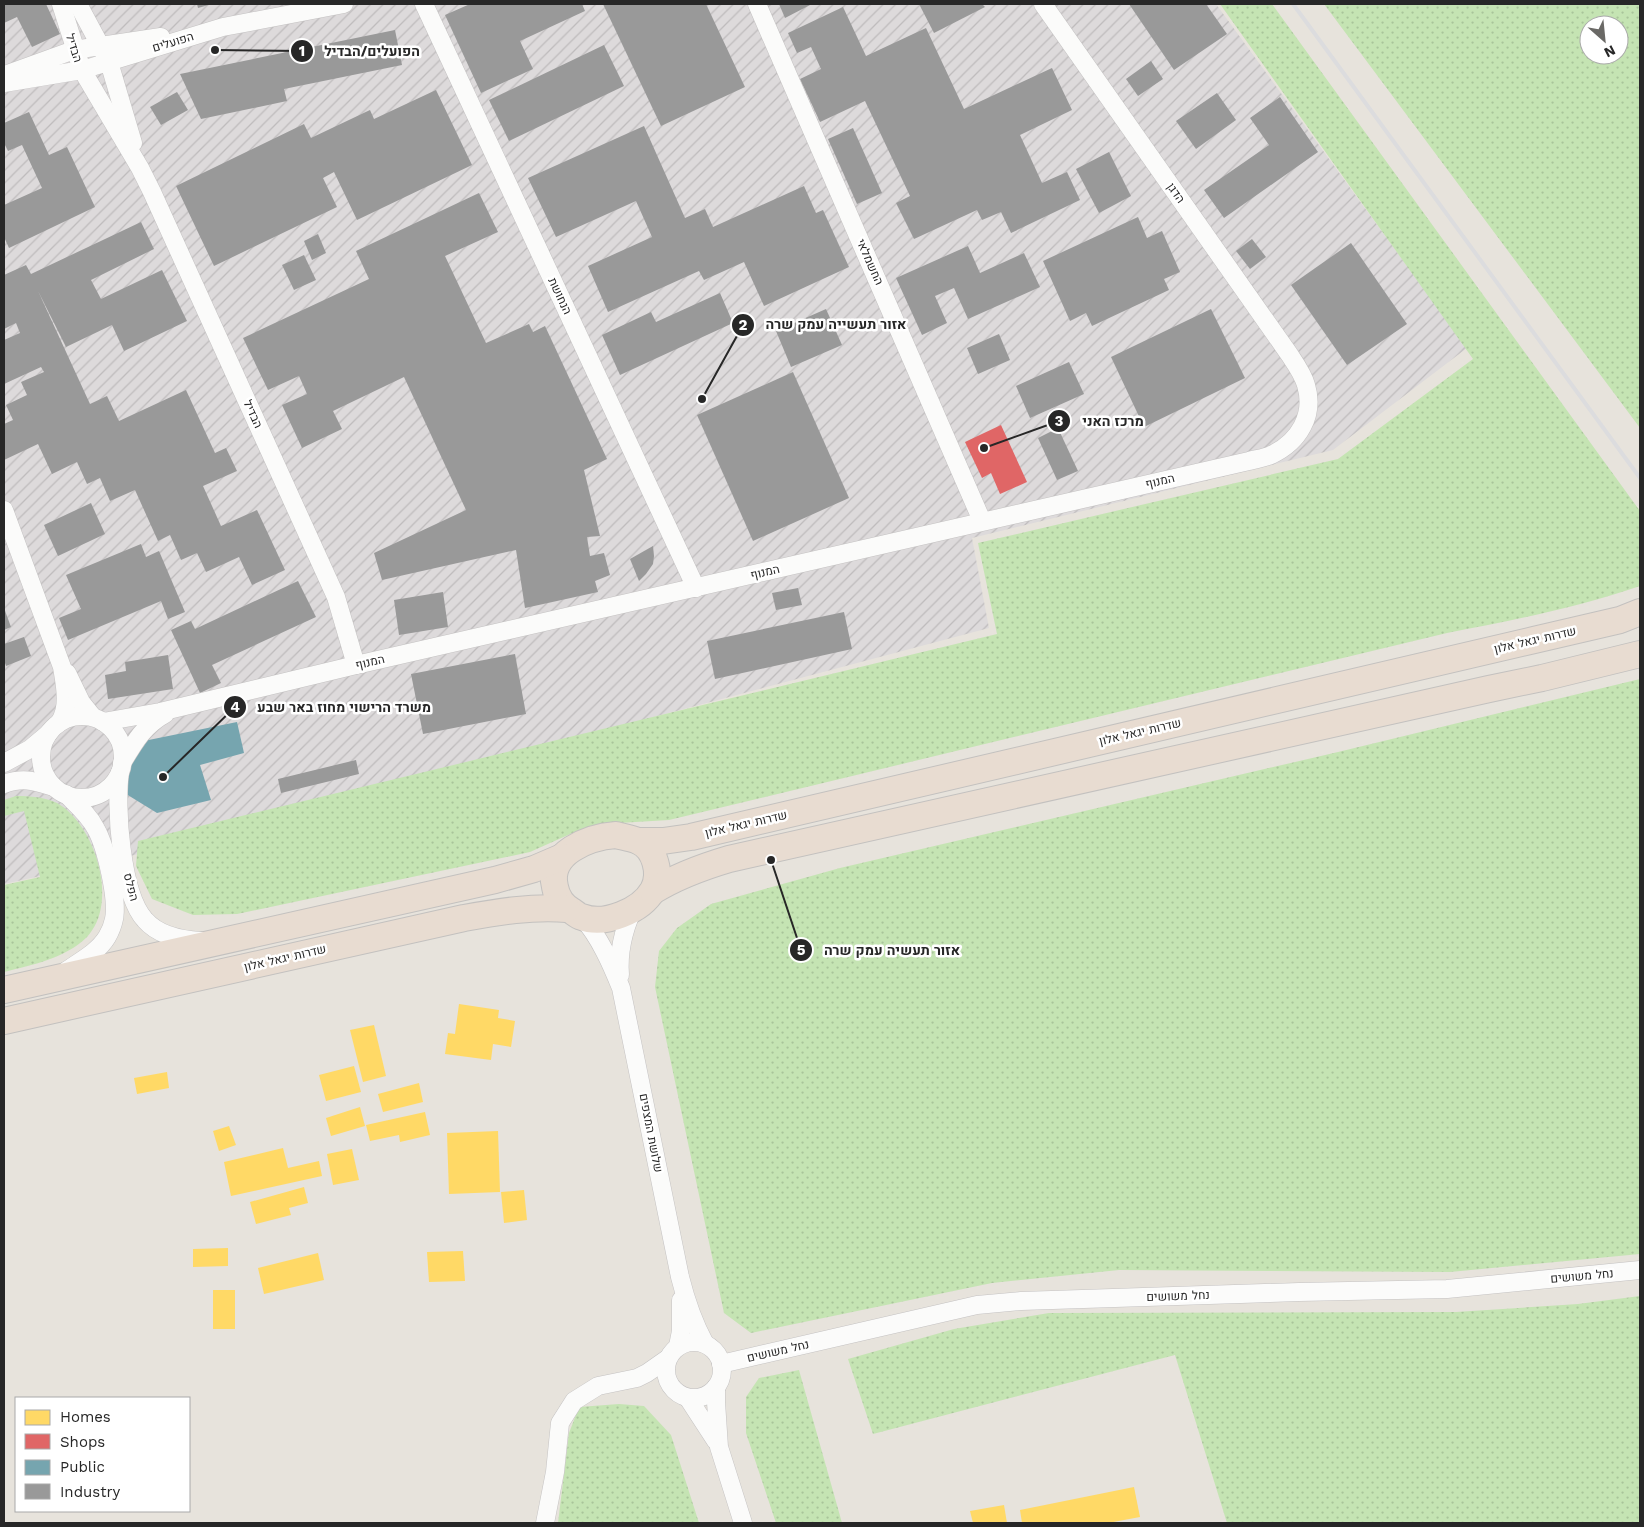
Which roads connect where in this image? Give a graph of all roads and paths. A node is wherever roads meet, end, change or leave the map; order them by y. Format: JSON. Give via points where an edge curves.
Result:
{"nodes":[{"id":1,"x":61,"y":4,"type":"edge"},
{"id":2,"x":78,"y":4,"type":"edge"},
{"id":3,"x":335,"y":4,"type":"edge"},
{"id":4,"x":424,"y":4,"type":"edge"},
{"id":5,"x":757,"y":4,"type":"edge"},
{"id":6,"x":1043,"y":4,"type":"edge"},
{"id":7,"x":74,"y":50,"type":"junction"},
{"id":8,"x":105,"y":54,"type":"junction"},
{"id":9,"x":82,"y":70,"type":"junction"},
{"id":10,"x":4,"y":75,"type":"edge"},
{"id":11,"x":4,"y":83,"type":"edge"},
{"id":12,"x":140,"y":168,"type":"junction"},
{"id":13,"x":1306,"y":383,"type":"joint"},
{"id":14,"x":4,"y":510,"type":"edge"},
{"id":15,"x":982,"y":521,"type":"junction"},
{"id":16,"x":696,"y":588,"type":"junction"},
{"id":17,"x":1640,"y":612,"type":"edge"},
{"id":18,"x":54,"y":646,"type":"junction"},
{"id":19,"x":1640,"y":654,"type":"edge"},
{"id":20,"x":356,"y":665,"type":"junction"},
{"id":21,"x":174,"y":709,"type":"junction"},
{"id":22,"x":98,"y":720,"type":"junction"},
{"id":23,"x":54,"y":728,"type":"junction"},
{"id":24,"x":4,"y":763,"type":"edge"},
{"id":25,"x":122,"y":767,"type":"junction"},
{"id":26,"x":4,"y":784,"type":"edge"},
{"id":27,"x":60,"y":791,"type":"junction"},
{"id":28,"x":639,"y":841,"type":"junction"},
{"id":29,"x":562,"y":857,"type":"junction"},
{"id":30,"x":653,"y":891,"type":"junction"},
{"id":31,"x":633,"y":909,"type":"junction"},
{"id":32,"x":575,"y":913,"type":"junction"},
{"id":33,"x":221,"y":942,"type":"junction"},
{"id":34,"x":54,"y":979,"type":"junction"},
{"id":35,"x":621,"y":988,"type":"junction"},
{"id":36,"x":4,"y":990,"type":"edge"},
{"id":37,"x":4,"y":1021,"type":"edge"},
{"id":38,"x":1640,"y":1270,"type":"edge"},
{"id":39,"x":680,"y":1277,"type":"junction"},
{"id":40,"x":705,"y":1344,"type":"junction"},
{"id":41,"x":672,"y":1353,"type":"junction"},
{"id":42,"x":721,"y":1364,"type":"junction"},
{"id":43,"x":627,"y":1380,"type":"junction"},
{"id":44,"x":716,"y":1386,"type":"junction"},
{"id":45,"x":681,"y":1394,"type":"junction"},
{"id":46,"x":719,"y":1447,"type":"junction"},
{"id":47,"x":545,"y":1523,"type":"edge"},
{"id":48,"x":743,"y":1523,"type":"edge"}],
"edges":[{"from":1,"to":7,"type":"street","name":"הבדיל"},
{"from":2,"to":8,"type":"street","name":"הבדיל"},
{"from":3,"to":8,"type":"street"},
{"from":4,"to":16,"type":"street","name":"הנחושת"},
{"from":5,"to":15,"type":"street","name":"החשמלאי"},
{"from":6,"to":13,"type":"street","name":"הדגן","via":[[1289,354]]},
{"from":7,"to":8,"type":"street"},
{"from":7,"to":9,"type":"street","name":"הבדיל"},
{"from":7,"to":10,"type":"street"},
{"from":8,"to":9,"type":"street"},
{"from":8,"to":12,"type":"street","name":"הבדיל"},
{"from":9,"to":11,"type":"street"},
{"from":9,"to":12,"type":"street","name":"הבדיל"},
{"from":12,"to":20,"type":"street","name":"הבדיל","via":[[336,597]]},
{"from":13,"to":15,"type":"street","name":"המנוף","via":[[1310,406],[1304,425],[1290,443],[1270,456]]},
{"from":14,"to":18,"type":"street"},
{"from":15,"to":16,"type":"street","name":"המנוף"},
{"from":16,"to":20,"type":"street","name":"המנוף"},
{"from":17,"to":28,"type":"highway","name":"שדרות יגאל אלון","via":[[1620,620],[691,837]]},
{"from":18,"to":22,"type":"street","via":[[81,702]]},
{"from":18,"to":23,"type":"street","via":[[66,686],[64,716]]},
{"from":19,"to":30,"type":"highway","via":[[729,859],[676,877]]},
{"from":20,"to":21,"type":"street","name":"המנוף"},
{"from":21,"to":22,"type":"street","name":"המנוף"},
{"from":21,"to":25,"type":"street","name":"המנוף","via":[[154,720],[143,731]]},
{"from":22,"to":23,"type":"street","via":[[81,716],[69,718]]},
{"from":22,"to":25,"type":"street","via":[[117,735],[121,744]]},
{"from":23,"to":24,"type":"street","via":[[30,749]]},
{"from":23,"to":27,"type":"street","via":[[43,744],[42,767],[47,778]]},
{"from":25,"to":27,"type":"street","via":[[114,782],[92,796],[79,798]]},
{"from":25,"to":33,"type":"street","name":"הפלס","via":[[118,815],[130,890],[137,908],[145,920],[171,936]]},
{"from":26,"to":27,"type":"street","via":[[30,780]]},
{"from":27,"to":34,"type":"street","name":"הפלס","via":[[89,817],[97,829],[115,901],[114,920],[106,938],[93,953]]},
{"from":28,"to":29,"type":"highway","via":[[616,835],[599,836],[578,845]]},
{"from":28,"to":30,"type":"highway","via":[[650,849],[656,863]]},
{"from":29,"to":32,"type":"highway","via":[[555,868],[553,880],[557,897]]},
{"from":29,"to":33,"type":"highway","via":[[495,880]]},
{"from":30,"to":31,"type":"highway"},
{"from":31,"to":32,"type":"highway","via":[[594,920]]},
{"from":31,"to":35,"type":"street","name":"שלושת המצפים","via":[[620,947]]},
{"from":32,"to":35,"type":"street","name":"שלושת המצפים","via":[[592,929]]},
{"from":32,"to":37,"type":"highway","name":"שדרות יגאל אלון","via":[[545,907],[464,918]]},
{"from":33,"to":34,"type":"highway"},
{"from":34,"to":36,"type":"highway"},
{"from":35,"to":39,"type":"street","name":"שלושת המצפים"},
{"from":38,"to":42,"type":"street","name":"נחל משושים","via":[[1447,1289],[1041,1300],[977,1305]]},
{"from":39,"to":40,"type":"street","name":"שלושת המצפים","via":[[690,1313]]},
{"from":39,"to":41,"type":"street","name":"שלושת המצפים","via":[[681,1331]]},
{"from":40,"to":41,"type":"street","via":[[686,1342]]},
{"from":40,"to":42,"type":"street","via":[[718,1355]]},
{"from":41,"to":43,"type":"street","via":[[647,1373]]},
{"from":41,"to":45,"type":"street","via":[[666,1376],[669,1384]]},
{"from":42,"to":44,"type":"street","via":[[722,1372]]},
{"from":43,"to":45,"type":"street","via":[[649,1383]]},
{"from":43,"to":47,"type":"street","via":[[598,1386],[574,1401],[560,1423]]},
{"from":44,"to":45,"type":"street","via":[[704,1396]]},
{"from":44,"to":46,"type":"street"},
{"from":45,"to":46,"type":"street","via":[[709,1427]]},
{"from":46,"to":48,"type":"street"}]}
